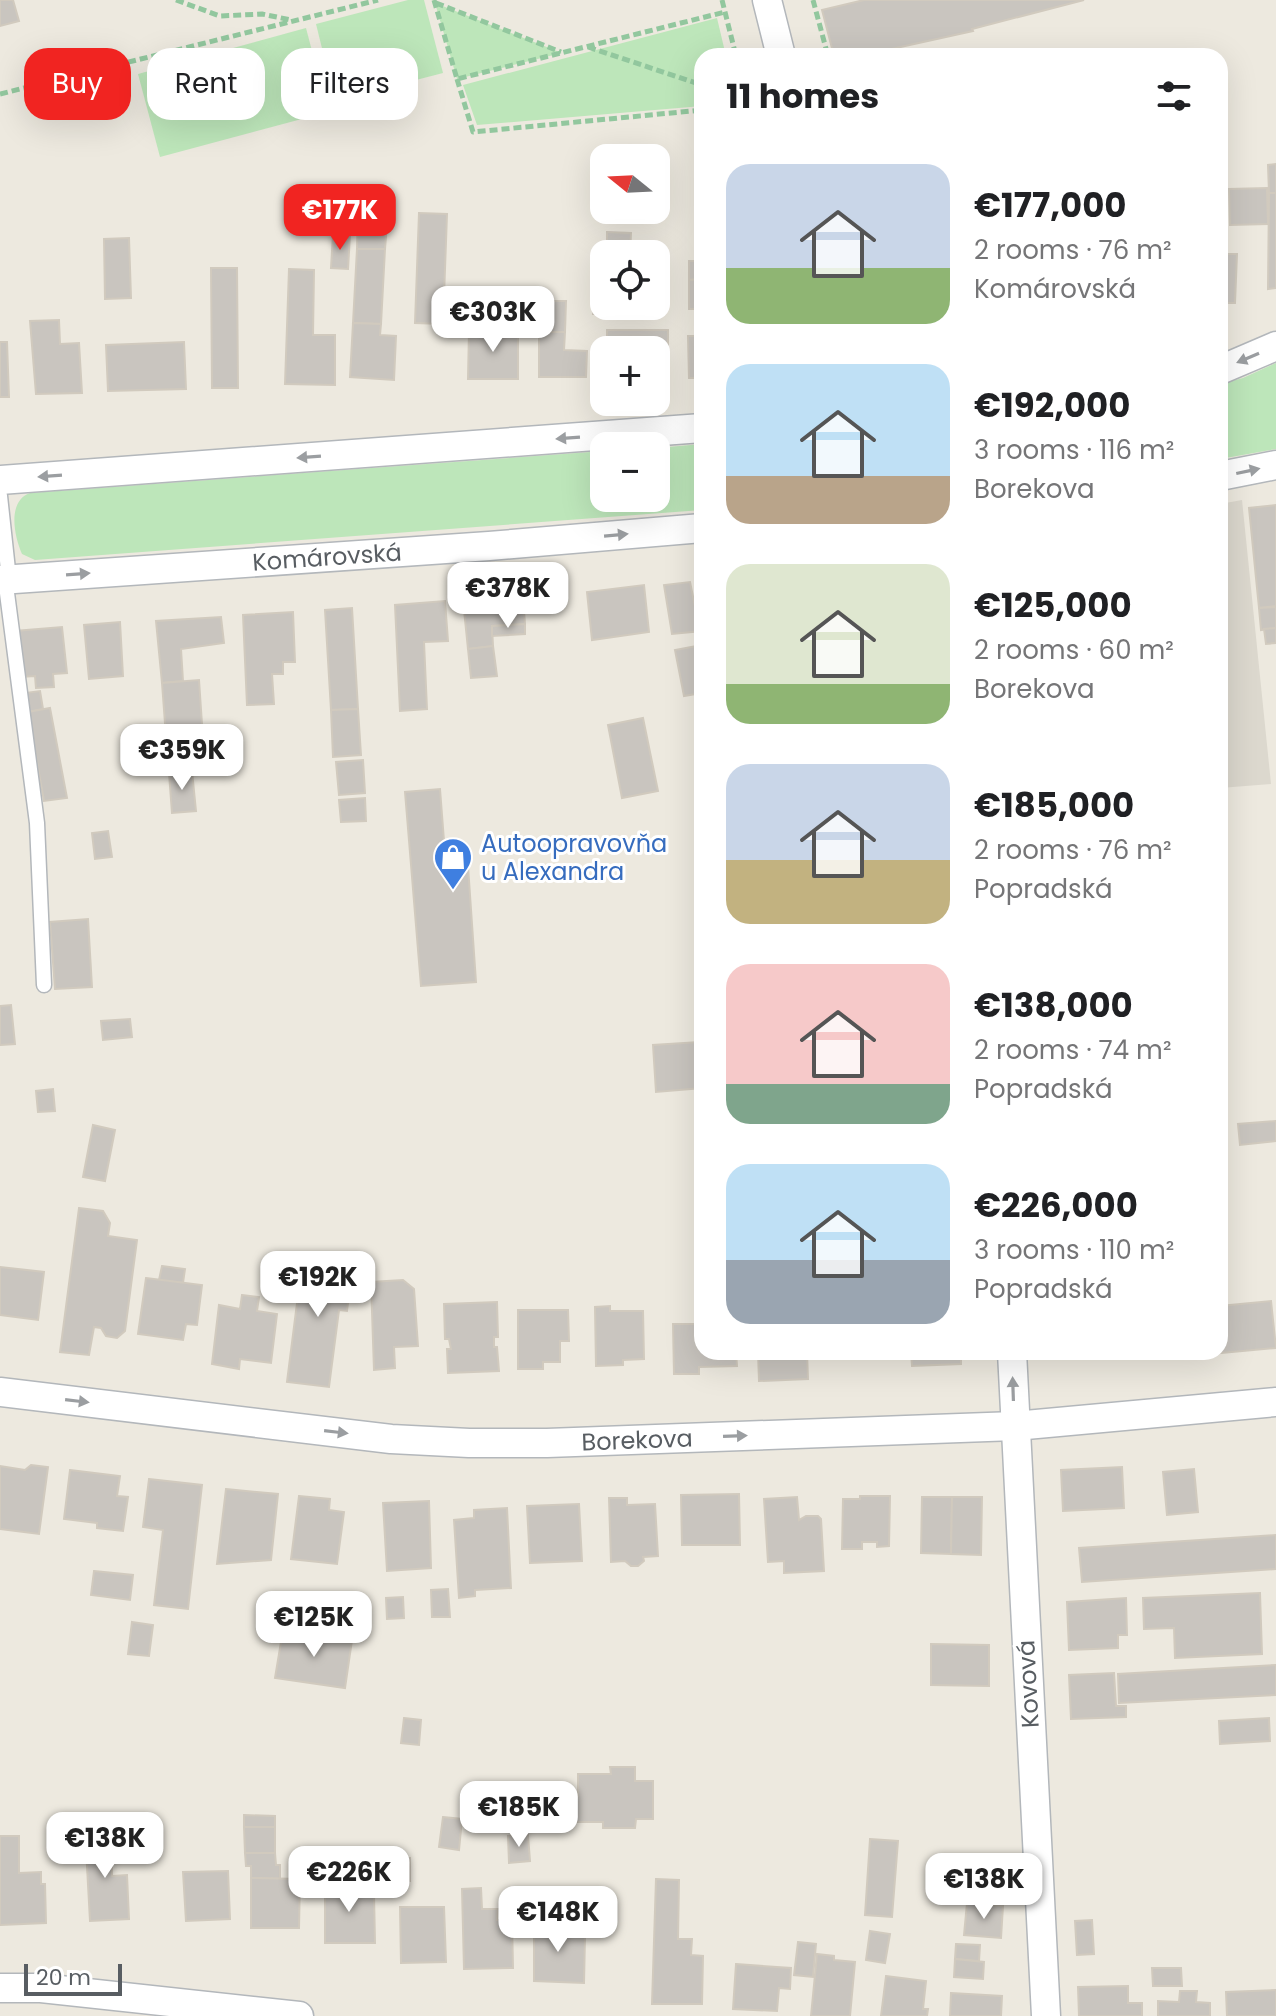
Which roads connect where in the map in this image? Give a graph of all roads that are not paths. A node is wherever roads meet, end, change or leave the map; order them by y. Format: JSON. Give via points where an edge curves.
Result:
{"nodes":[{"id":1,"x":767,"y":0,"type":"edge"},
{"id":2,"x":779,"y":48,"type":"edge"},
{"id":3,"x":1276,"y":346,"type":"edge"},
{"id":4,"x":1228,"y":367,"type":"edge"},
{"id":5,"x":694,"y":429,"type":"edge"},
{"id":6,"x":1276,"y":465,"type":"edge"},
{"id":7,"x":1228,"y":474,"type":"edge"},
{"id":8,"x":0,"y":480,"type":"edge"},
{"id":9,"x":0,"y":496,"type":"edge"},
{"id":10,"x":694,"y":529,"type":"edge"},
{"id":11,"x":5,"y":580,"type":"edge"},
{"id":12,"x":44,"y":985,"type":"dead end"},
{"id":13,"x":1012,"y":1360,"type":"edge"},
{"id":14,"x":0,"y":1392,"type":"edge"},
{"id":15,"x":1276,"y":1402,"type":"edge"},
{"id":16,"x":1015,"y":1426,"type":"junction"},
{"id":17,"x":0,"y":1988,"type":"edge"},
{"id":18,"x":299,"y":2016,"type":"edge"},
{"id":19,"x":1046,"y":2016,"type":"edge"}],
"edges":[{"from":1,"to":2,"type":"street"},
{"from":3,"to":4,"type":"street","one_way":true},
{"from":5,"to":8,"type":"street","one_way":true},
{"from":7,"to":6,"type":"street","one_way":true},
{"from":9,"to":11,"type":"lane"},
{"from":11,"to":10,"type":"street","name":"Komárovská","one_way":true},
{"from":11,"to":12,"type":"lane","via":[[37,823]]},
{"from":16,"to":13,"type":"street","name":"Kovová","one_way":true},
{"from":14,"to":16,"type":"street","name":"Borekova","one_way":true,"via":[[391,1439],[469,1443]]},
{"from":15,"to":16,"type":"street","name":"Borekova"},
{"from":16,"to":19,"type":"street","name":"Kovová"},
{"from":17,"to":18,"type":"street"}]}
